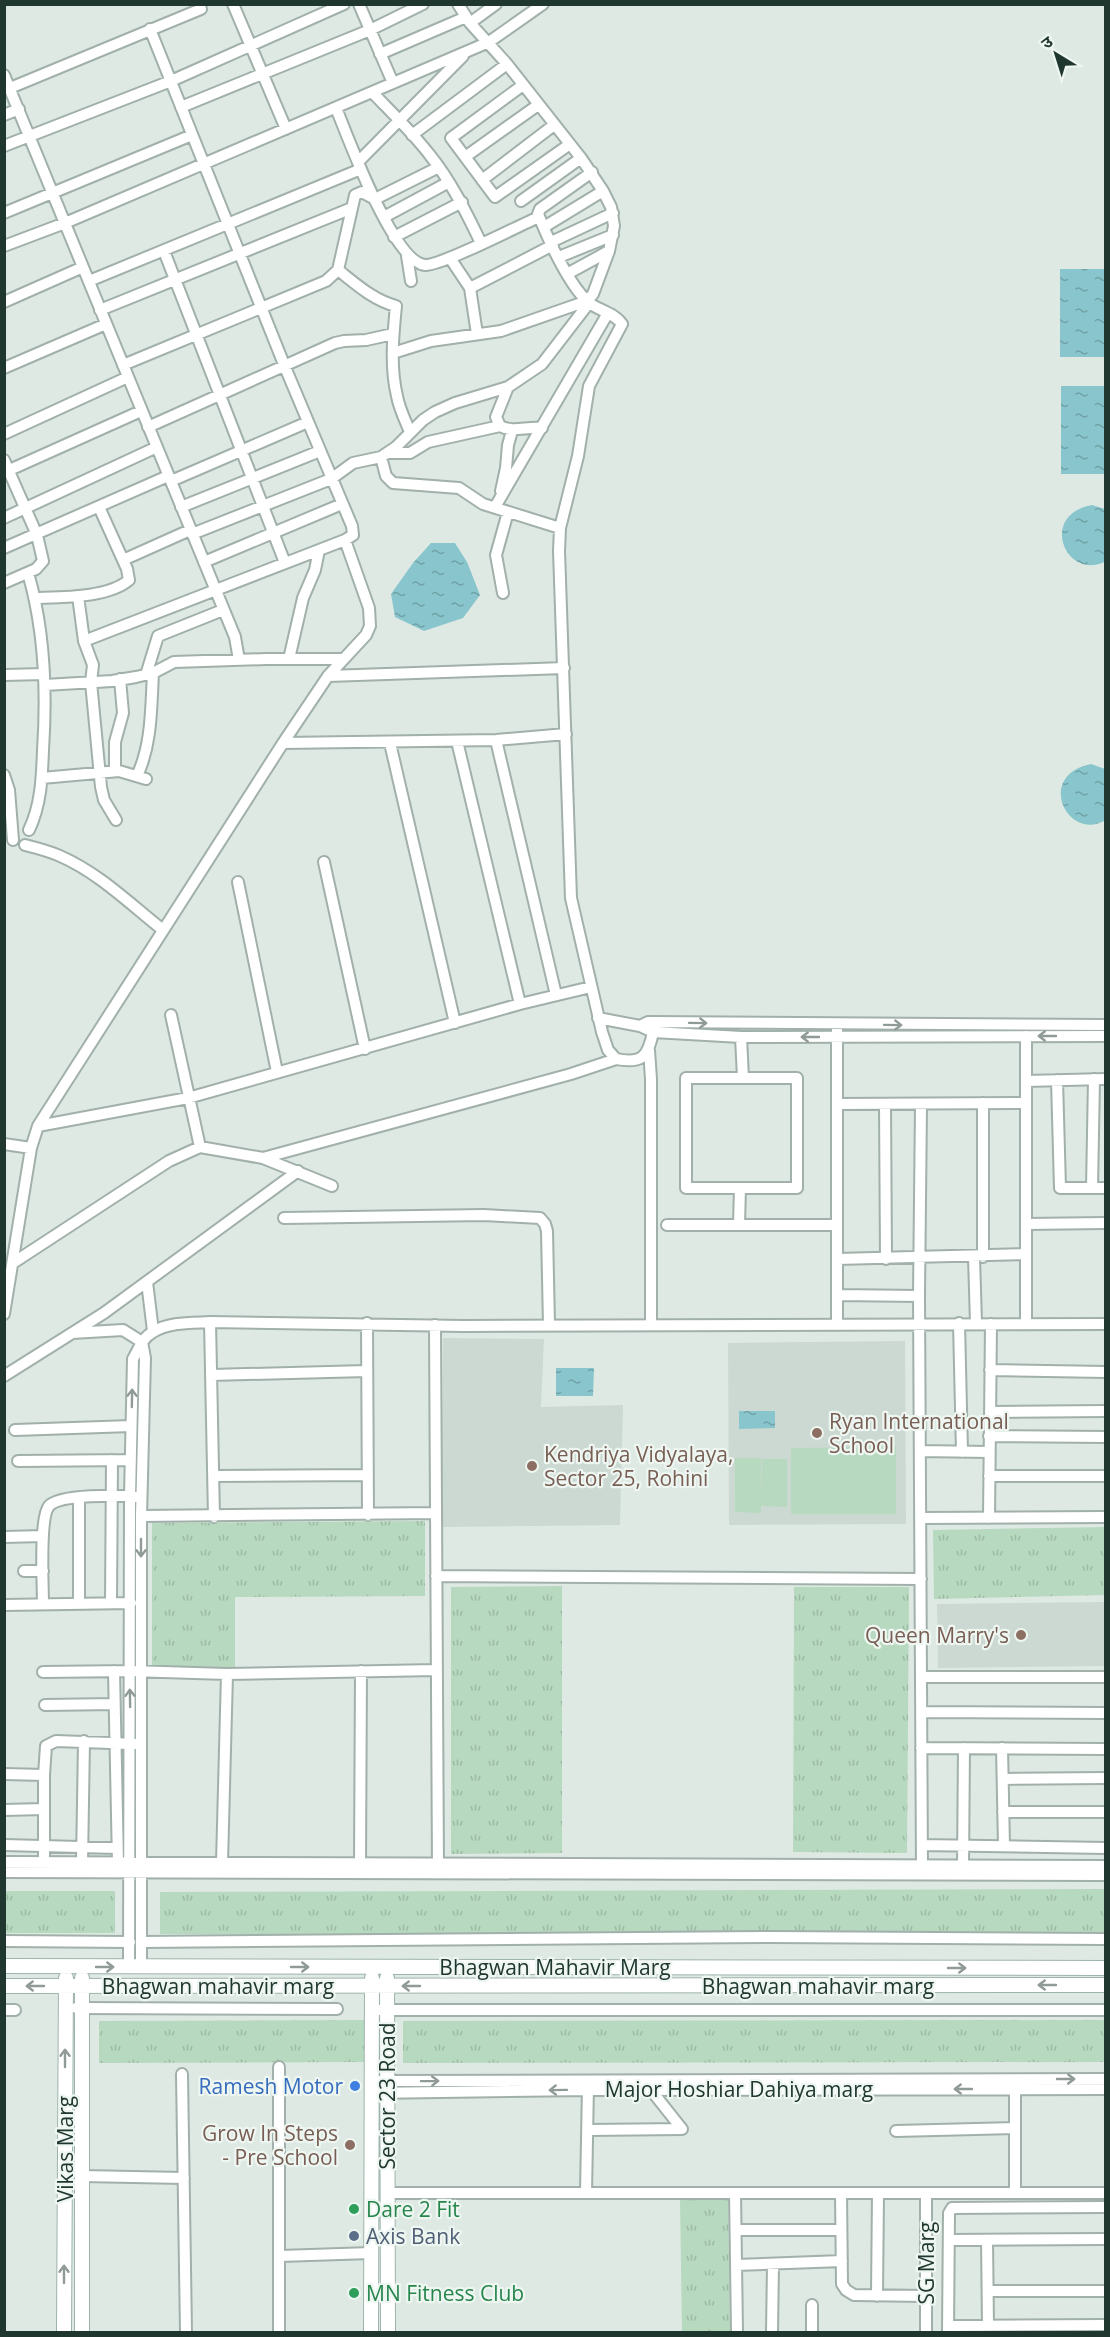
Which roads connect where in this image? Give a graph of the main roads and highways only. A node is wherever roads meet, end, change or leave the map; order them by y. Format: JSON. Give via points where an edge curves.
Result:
{"nodes":[{"id":1,"x":4,"y":1966,"type":"edge"},
{"id":2,"x":66,"y":1966,"type":"junction"},
{"id":3,"x":82,"y":1967,"type":"junction"},
{"id":4,"x":372,"y":1967,"type":"junction"},
{"id":5,"x":387,"y":1967,"type":"junction"},
{"id":6,"x":926,"y":1968,"type":"junction"},
{"id":7,"x":1106,"y":1968,"type":"edge"},
{"id":8,"x":1106,"y":1985,"type":"edge"},
{"id":9,"x":4,"y":1986,"type":"edge"},
{"id":10,"x":65,"y":1986,"type":"junction"},
{"id":11,"x":372,"y":1986,"type":"junction"},
{"id":12,"x":387,"y":1986,"type":"junction"},
{"id":13,"x":927,"y":1986,"type":"junction"},
{"id":14,"x":82,"y":1987,"type":"junction"},
{"id":15,"x":64,"y":2332,"type":"edge"},
{"id":16,"x":82,"y":2332,"type":"edge"},
{"id":17,"x":371,"y":2332,"type":"edge"},
{"id":18,"x":388,"y":2332,"type":"edge"}],
"edges":[{"from":1,"to":2,"type":"main road","name":"Bhagwan Mahavir Marg"},
{"from":2,"to":3,"type":"main road","name":"Bhagwan Mahavir Marg"},
{"from":2,"to":10,"type":"main road","name":"Vikas Marg"},
{"from":3,"to":4,"type":"main road","name":"Bhagwan Mahavir Marg","one_way":true},
{"from":3,"to":14,"type":"main road","name":"Vikas Marg"},
{"from":4,"to":5,"type":"main road","name":"Bhagwan Mahavir Marg"},
{"from":4,"to":11,"type":"main road","name":"Sector 23 Road"},
{"from":5,"to":6,"type":"main road","name":"Bhagwan Mahavir Marg"},
{"from":5,"to":12,"type":"main road","name":"Sector 23 Road"},
{"from":6,"to":7,"type":"main road","name":"Bhagwan Mahavir Marg","one_way":true},
{"from":6,"to":13,"type":"main road"},
{"from":8,"to":13,"type":"main road","name":"Bhagwan mahavir marg","one_way":true},
{"from":10,"to":9,"type":"main road","one_way":true},
{"from":10,"to":14,"type":"main road","name":"Bhagwan mahavir marg"},
{"from":15,"to":10,"type":"main road","name":"Vikas Marg","one_way":true},
{"from":11,"to":12,"type":"main road","name":"Bhagwan mahavir marg"},
{"from":11,"to":14,"type":"main road","name":"Bhagwan mahavir marg"},
{"from":11,"to":17,"type":"main road","name":"Sector 23 Road"},
{"from":13,"to":12,"type":"main road","name":"Bhagwan mahavir marg","one_way":true},
{"from":12,"to":18,"type":"main road","name":"Sector 23 Road"},
{"from":14,"to":16,"type":"main road","name":"Vikas Marg"}]}
